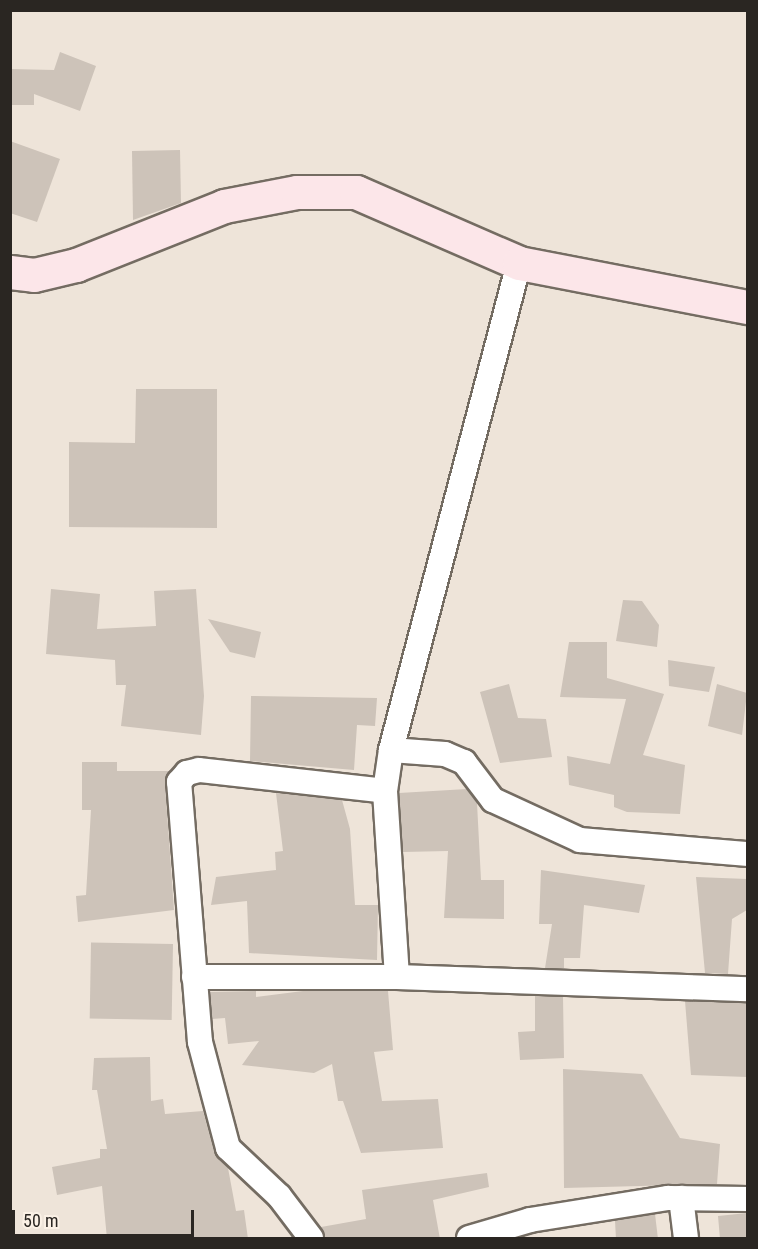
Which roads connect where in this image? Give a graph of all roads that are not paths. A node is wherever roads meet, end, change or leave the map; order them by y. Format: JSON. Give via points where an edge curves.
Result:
{"nodes":[{"id":1,"x":519,"y":263,"type":"junction"},
{"id":2,"x":10,"y":272,"type":"edge"},
{"id":3,"x":747,"y":307,"type":"edge"},
{"id":4,"x":391,"y":750,"type":"junction"},
{"id":5,"x":385,"y":790,"type":"junction"},
{"id":6,"x":747,"y":854,"type":"edge"},
{"id":7,"x":194,"y":977,"type":"junction"},
{"id":8,"x":397,"y":977,"type":"junction"},
{"id":9,"x":747,"y":989,"type":"edge"},
{"id":10,"x":681,"y":1198,"type":"junction"},
{"id":11,"x":747,"y":1199,"type":"edge"},
{"id":12,"x":311,"y":1239,"type":"edge"},
{"id":13,"x":469,"y":1239,"type":"edge"},
{"id":14,"x":686,"y":1239,"type":"edge"}],
"edges":[{"from":1,"to":2,"type":"street","via":[[356,192],[297,192],[224,206],[76,265],[34,276]]},
{"from":1,"to":3,"type":"street"},
{"from":1,"to":4,"type":"street"},
{"from":4,"to":5,"type":"street"},
{"from":4,"to":6,"type":"street","via":[[445,754],[464,762],[493,800],[580,840]]},
{"from":5,"to":7,"type":"street","via":[[199,770],[187,773],[179,782]]},
{"from":5,"to":8,"type":"street"},
{"from":7,"to":8,"type":"street"},
{"from":7,"to":12,"type":"street","via":[[200,1042],[228,1148],[279,1196]]},
{"from":8,"to":9,"type":"street"},
{"from":10,"to":11,"type":"street"},
{"from":10,"to":13,"type":"street","via":[[530,1220]]},
{"from":10,"to":14,"type":"street"}]}
